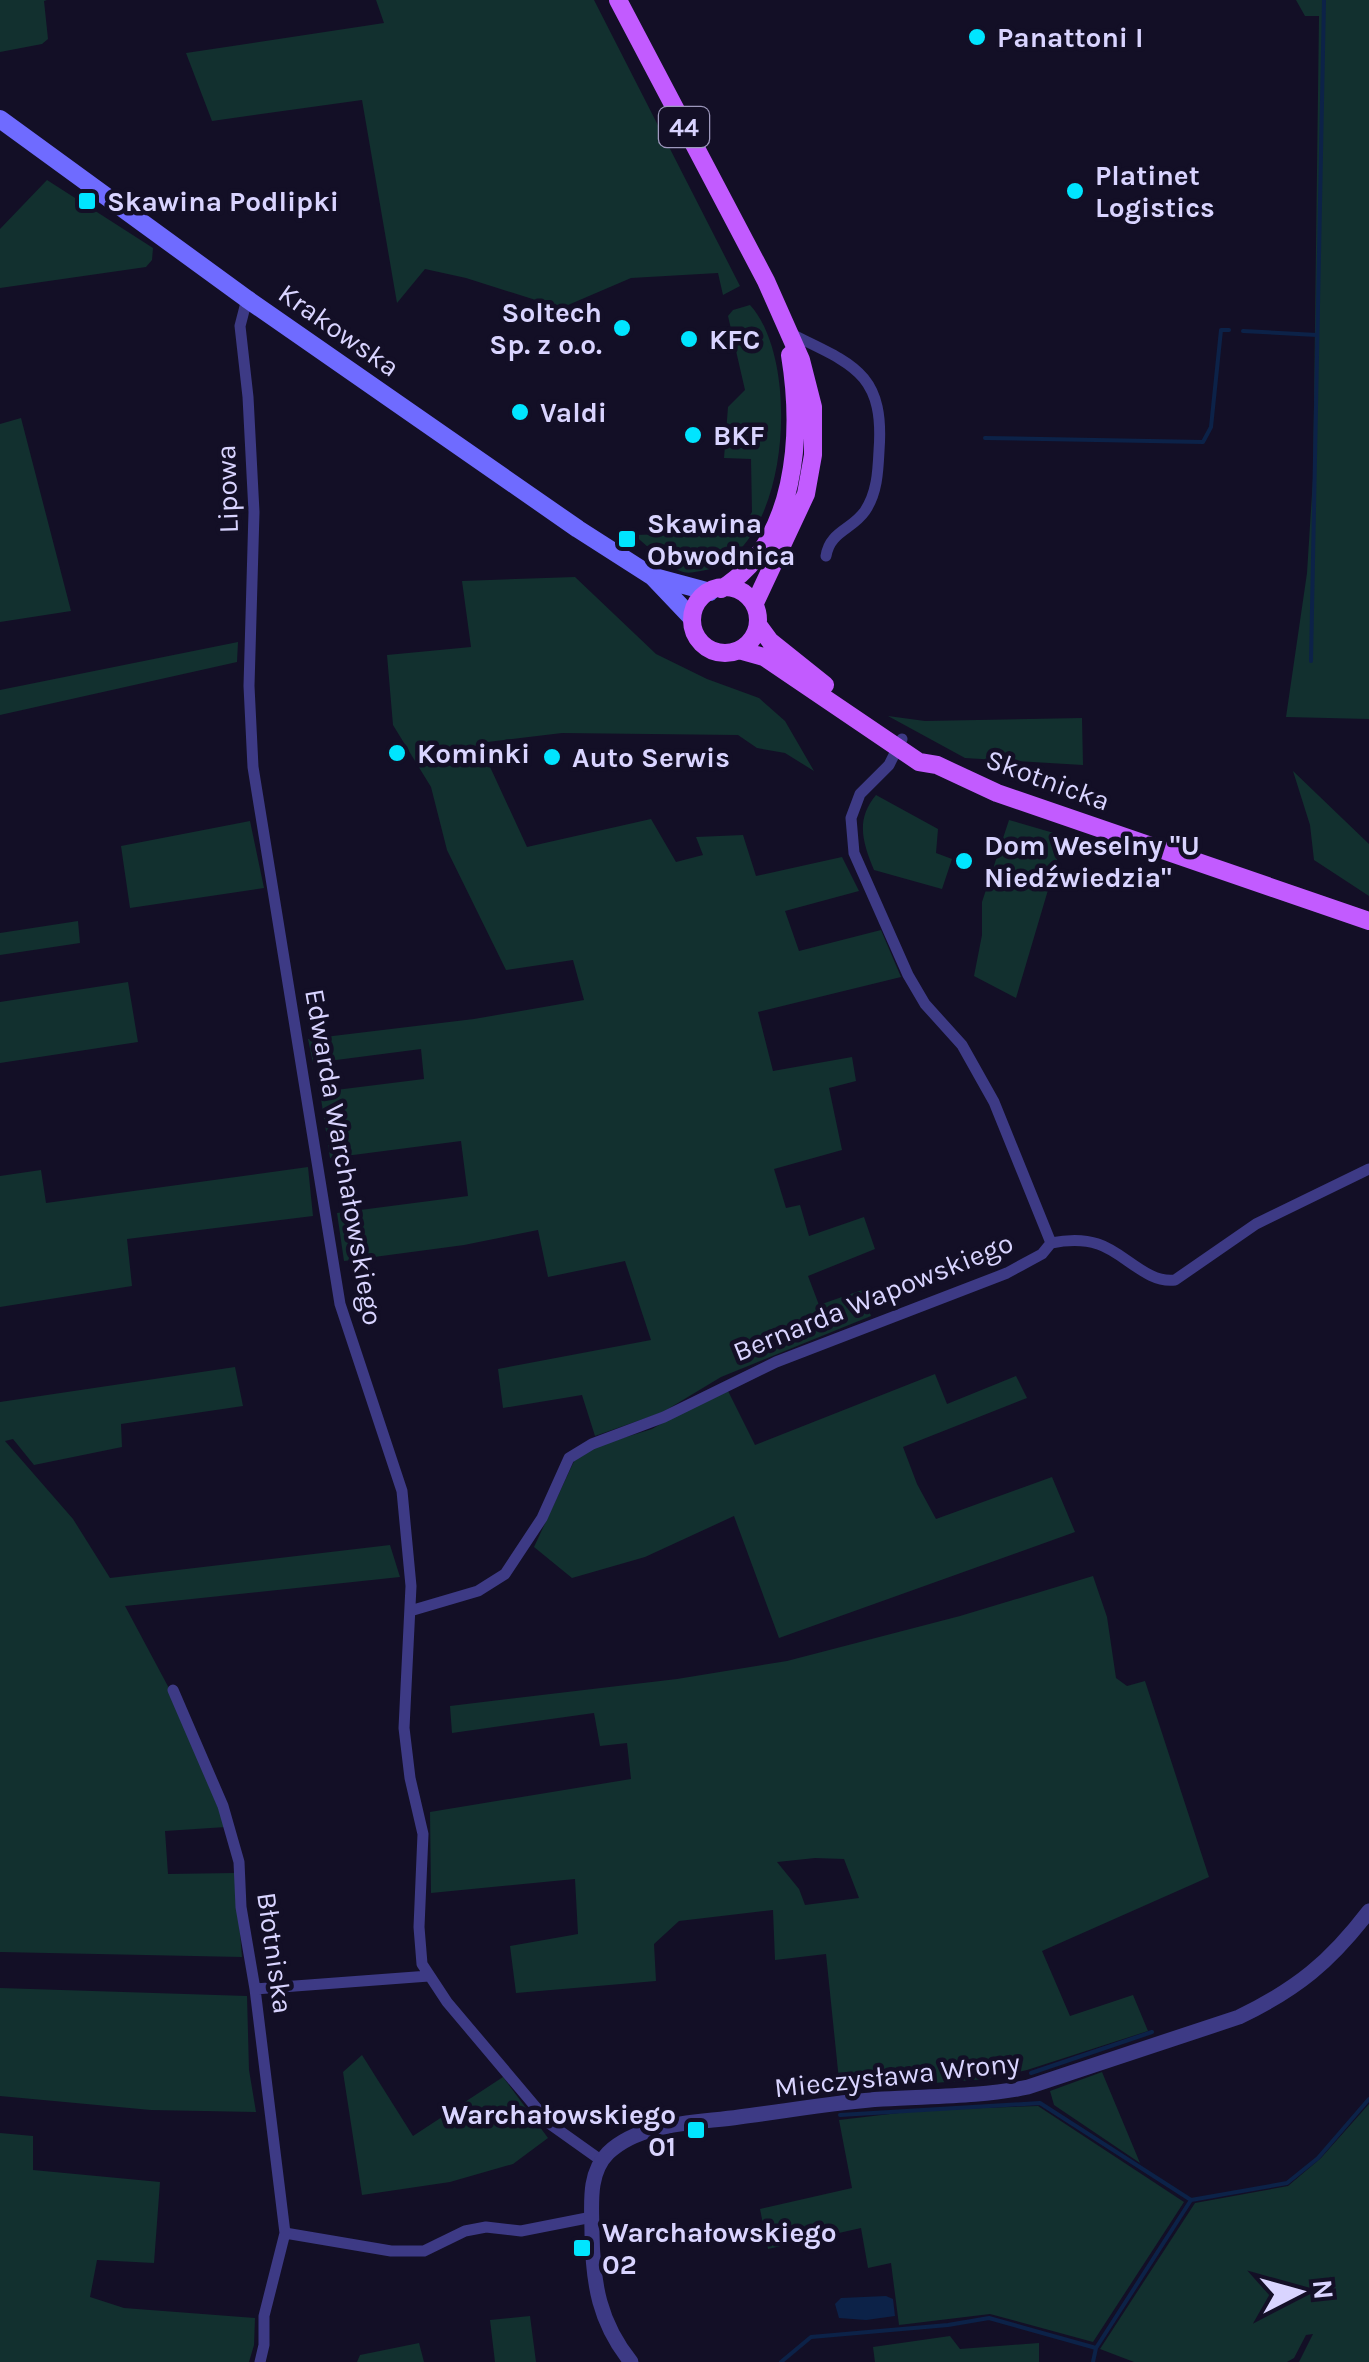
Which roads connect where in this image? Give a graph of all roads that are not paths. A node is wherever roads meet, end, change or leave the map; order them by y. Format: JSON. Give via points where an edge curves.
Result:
{"nodes":[{"id":1,"x":618,"y":0,"type":"edge"},
{"id":2,"x":0,"y":119,"type":"edge"},
{"id":3,"x":247,"y":299,"type":"junction"},
{"id":4,"x":786,"y":329,"type":"junction"},
{"id":5,"x":831,"y":352,"type":"junction"},
{"id":6,"x":804,"y":372,"type":"junction"},
{"id":7,"x":826,"y":556,"type":"dead end"},
{"id":8,"x":653,"y":577,"type":"junction"},
{"id":9,"x":715,"y":591,"type":"junction"},
{"id":10,"x":754,"y":602,"type":"junction"},
{"id":11,"x":692,"y":617,"type":"junction"},
{"id":12,"x":759,"y":626,"type":"junction"},
{"id":13,"x":739,"y":650,"type":"junction"},
{"id":14,"x":250,"y":680,"type":"joint"},
{"id":15,"x":900,"y":744,"type":"junction"},
{"id":16,"x":1369,"y":920,"type":"edge"},
{"id":17,"x":1369,"y":1169,"type":"edge"},
{"id":18,"x":1051,"y":1243,"type":"junction"},
{"id":19,"x":410,"y":1611,"type":"junction"},
{"id":20,"x":173,"y":1690,"type":"dead end"},
{"id":21,"x":1369,"y":1911,"type":"edge"},
{"id":22,"x":428,"y":1976,"type":"junction"},
{"id":23,"x":254,"y":1989,"type":"junction"},
{"id":24,"x":602,"y":2162,"type":"junction"},
{"id":25,"x":592,"y":2218,"type":"junction"},
{"id":26,"x":285,"y":2233,"type":"junction"},
{"id":27,"x":260,"y":2362,"type":"edge"},
{"id":28,"x":630,"y":2362,"type":"edge"}],
"edges":[{"from":1,"to":4,"type":"main road","number":"44"},
{"from":2,"to":3,"type":"main road","name":"Krakowska"},
{"from":3,"to":8,"type":"main road","name":"Krakowska"},
{"from":3,"to":14,"type":"street","name":"Lipowa","via":[[240,326],[254,512]]},
{"from":4,"to":5,"type":"street"},
{"from":4,"to":6,"type":"main road","number":"44"},
{"from":4,"to":9,"type":"main road","number":"44","via":[[796,414],[787,493],[747,569]]},
{"from":5,"to":6,"type":"street","via":[[813,358]]},
{"from":5,"to":7,"type":"street","via":[[866,380],[881,419],[874,494],[863,514],[836,533]]},
{"from":6,"to":10,"type":"main road","number":"44","via":[[814,412],[812,468],[797,517]]},
{"from":8,"to":9,"type":"main road","name":"Krakowska"},
{"from":8,"to":11,"type":"main road","name":"Krakowska"},
{"from":9,"to":10,"type":"main road","via":[[736,589]]},
{"from":9,"to":11,"type":"main road","number":"44","via":[[697,602]]},
{"from":10,"to":12,"type":"main road"},
{"from":11,"to":13,"type":"main road","via":[[704,646]]},
{"from":12,"to":13,"type":"main road"},
{"from":12,"to":15,"type":"main road","name":"Skotnicka","via":[[770,642]]},
{"from":13,"to":15,"type":"main road","name":"Skotnicka","via":[[764,657]]},
{"from":14,"to":19,"type":"street","name":"Edwarda Warchałowskiego","via":[[259,815],[340,1304],[402,1492]]},
{"from":15,"to":16,"type":"main road","name":"Skotnicka","via":[[997,793]]},
{"from":15,"to":18,"type":"street","name":"Bernarda Wapowskiego","via":[[889,766],[860,794],[851,818],[854,852],[908,975],[962,1045],[994,1102]]},
{"from":17,"to":18,"type":"street","via":[[1256,1224],[1174,1280],[1162,1282],[1096,1243]]},
{"from":18,"to":19,"type":"street","name":"Bernarda Wapowskiego","via":[[1007,1273],[776,1362],[592,1444],[570,1458],[505,1574],[478,1591]]},
{"from":19,"to":22,"type":"street","name":"Edwarda Warchałowskiego","via":[[404,1728],[422,1834],[418,1927]]},
{"from":20,"to":23,"type":"street","name":"Błotniska","via":[[240,1862]]},
{"from":21,"to":24,"type":"street","name":"Mieczysława Wrony","via":[[1329,1959],[1272,2002],[1028,2087],[665,2127],[623,2142]]},
{"from":22,"to":23,"type":"street"},
{"from":22,"to":24,"type":"street","name":"Edwarda Warchałowskiego","via":[[550,2124]]},
{"from":23,"to":26,"type":"street","name":"Błotniska"},
{"from":24,"to":25,"type":"street"},
{"from":25,"to":26,"type":"street","via":[[521,2231],[464,2231],[424,2251]]},
{"from":25,"to":28,"type":"street","via":[[598,2306]]},
{"from":26,"to":27,"type":"street","name":"Błotniska"}]}
